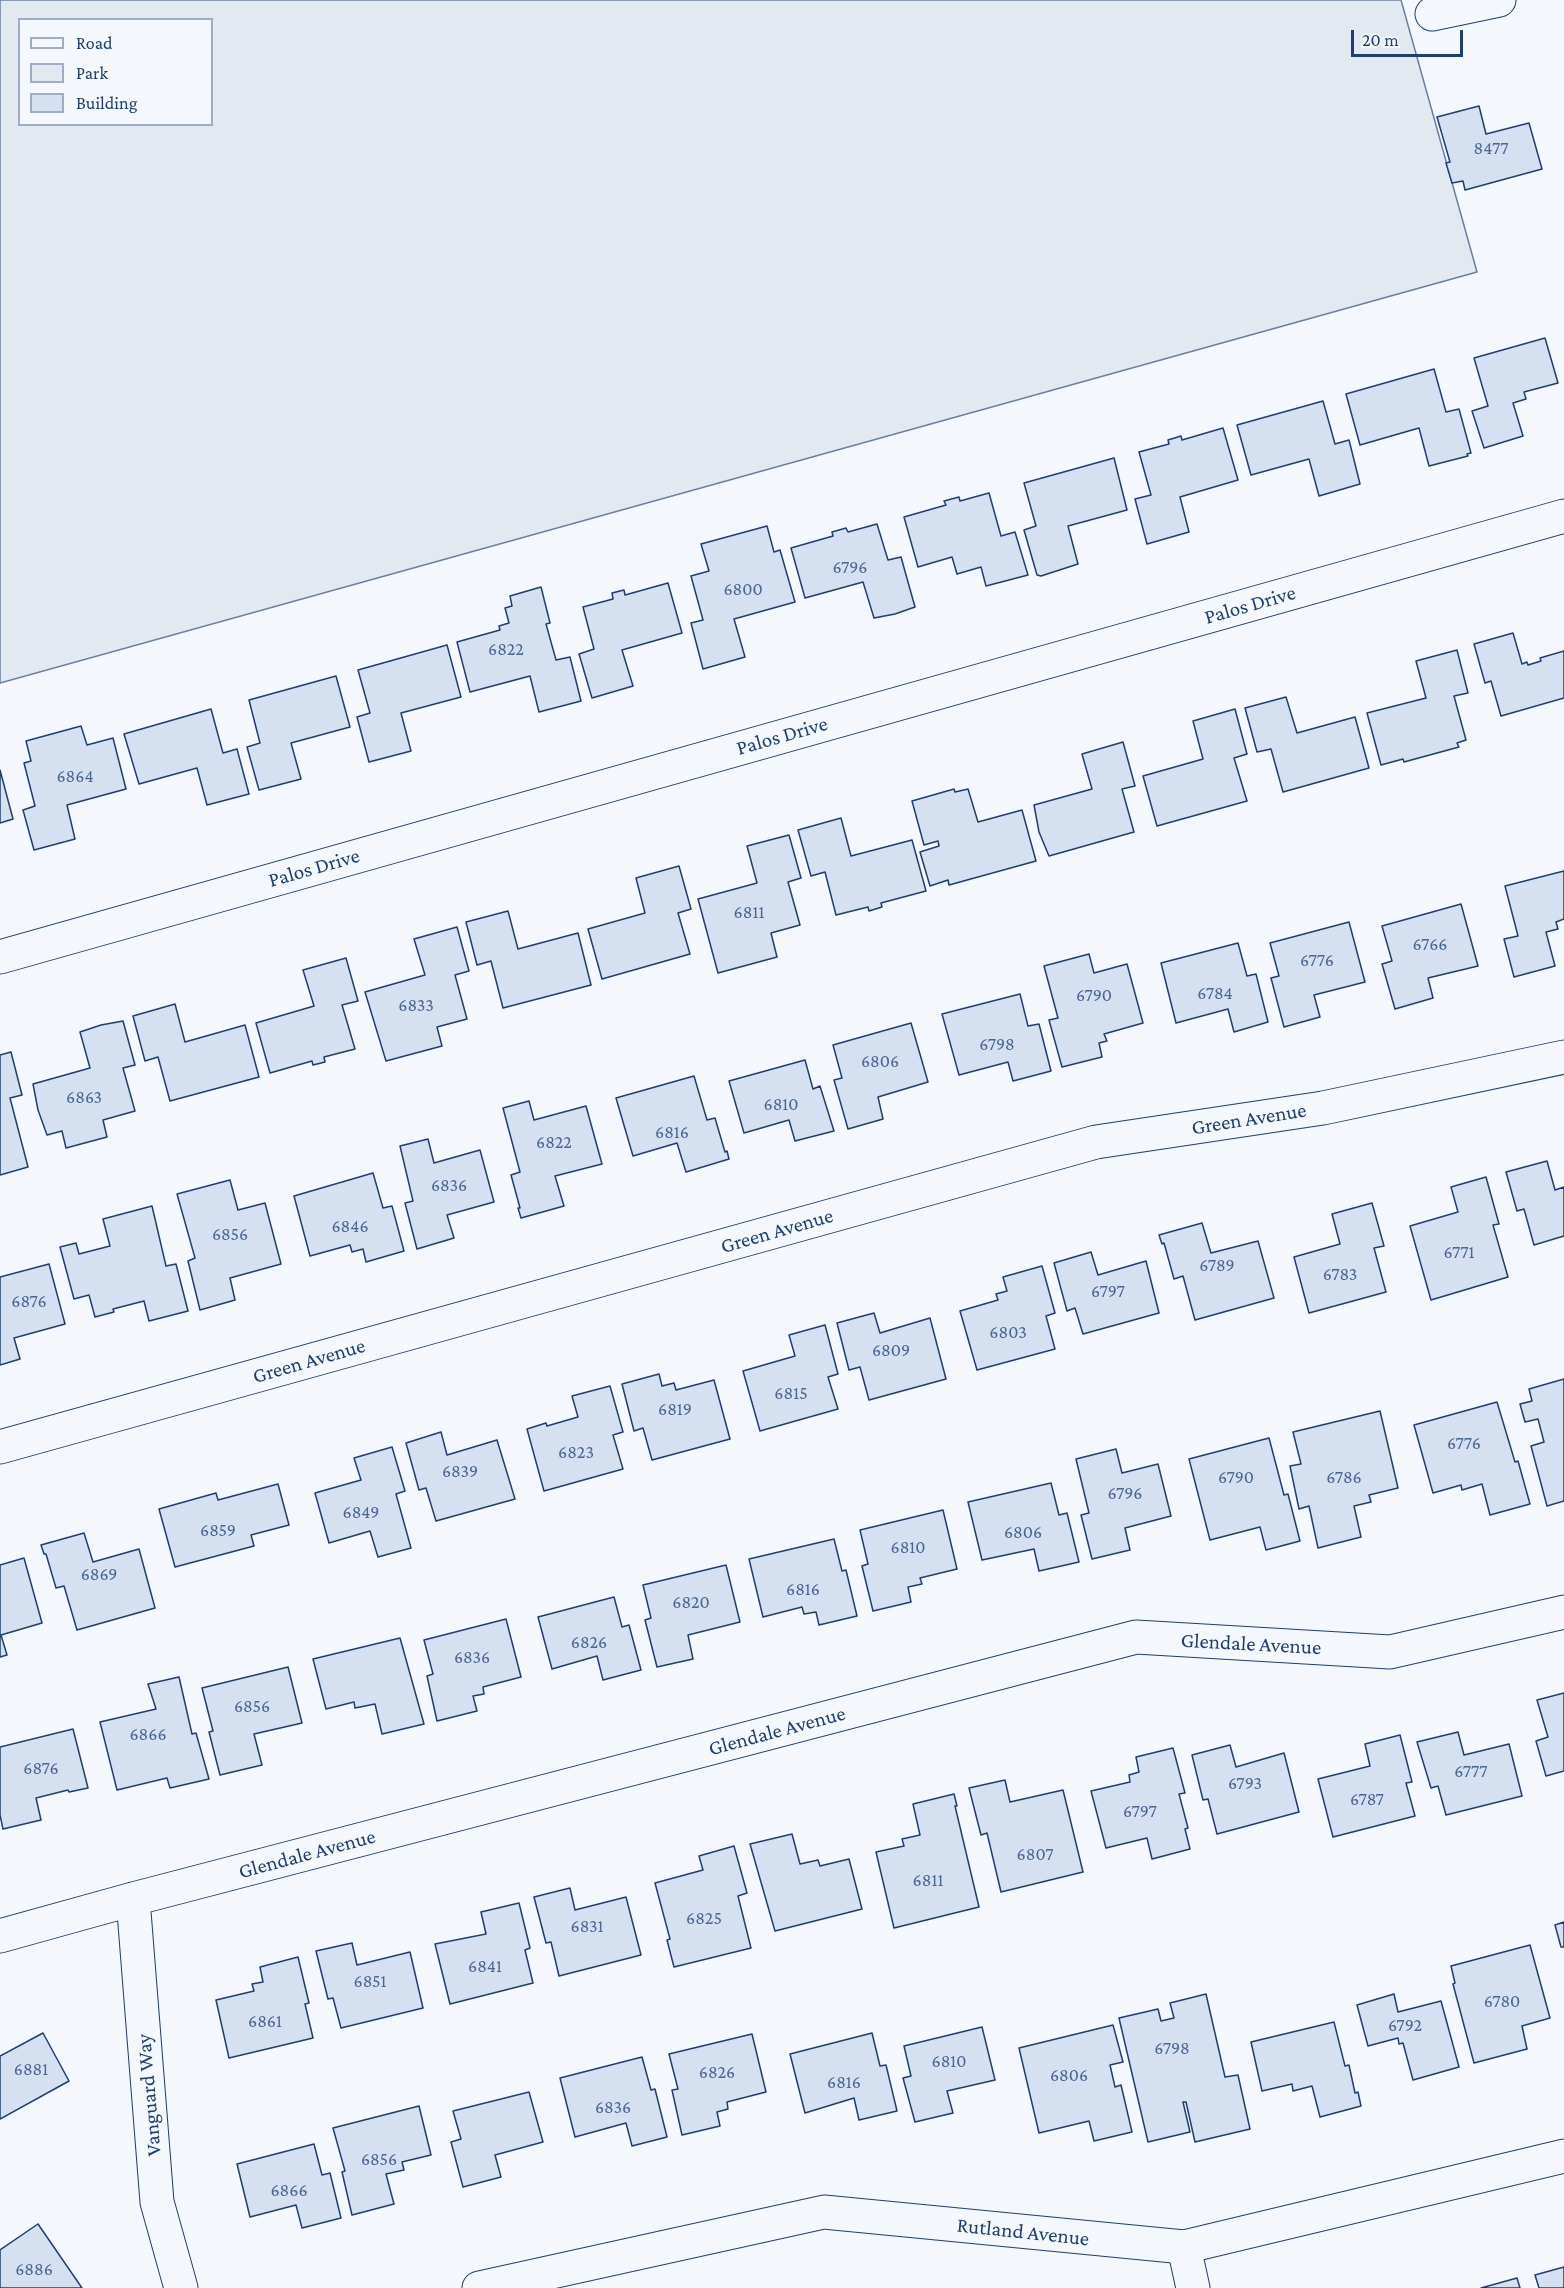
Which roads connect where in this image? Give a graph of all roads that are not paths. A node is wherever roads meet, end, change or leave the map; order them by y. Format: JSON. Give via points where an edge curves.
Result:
{"nodes":[{"id":1,"x":1499,"y":0,"type":"edge"},
{"id":2,"x":1432,"y":14,"type":"dead end"},
{"id":3,"x":1564,"y":516,"type":"edge"},
{"id":4,"x":0,"y":957,"type":"edge"},
{"id":5,"x":1564,"y":1058,"type":"edge"},
{"id":6,"x":0,"y":1447,"type":"edge"},
{"id":7,"x":1564,"y":1612,"type":"edge"},
{"id":8,"x":133,"y":1899,"type":"junction"},
{"id":9,"x":0,"y":1936,"type":"edge"},
{"id":10,"x":1564,"y":2156,"type":"edge"},
{"id":11,"x":1184,"y":2247,"type":"junction"},
{"id":12,"x":181,"y":2288,"type":"edge"},
{"id":13,"x":479,"y":2288,"type":"edge"},
{"id":14,"x":1193,"y":2288,"type":"edge"}],
"edges":[{"from":1,"to":2,"type":"street"},
{"from":3,"to":4,"type":"street","name":"Palos Drive"},
{"from":5,"to":6,"type":"street","name":"Green Avenue","via":[[1323,1108],[1095,1142]]},
{"from":7,"to":8,"type":"street","name":"Glendale Avenue","via":[[1390,1652],[1136,1637]]},
{"from":8,"to":9,"type":"street","name":"Glendale Avenue"},
{"from":8,"to":12,"type":"street","name":"Vanguard Way","via":[[157,2202]]},
{"from":10,"to":11,"type":"street","name":"Rutland Avenue"},
{"from":11,"to":13,"type":"street","name":"Rutland Avenue","via":[[824,2212]]},
{"from":11,"to":14,"type":"street"}]}
